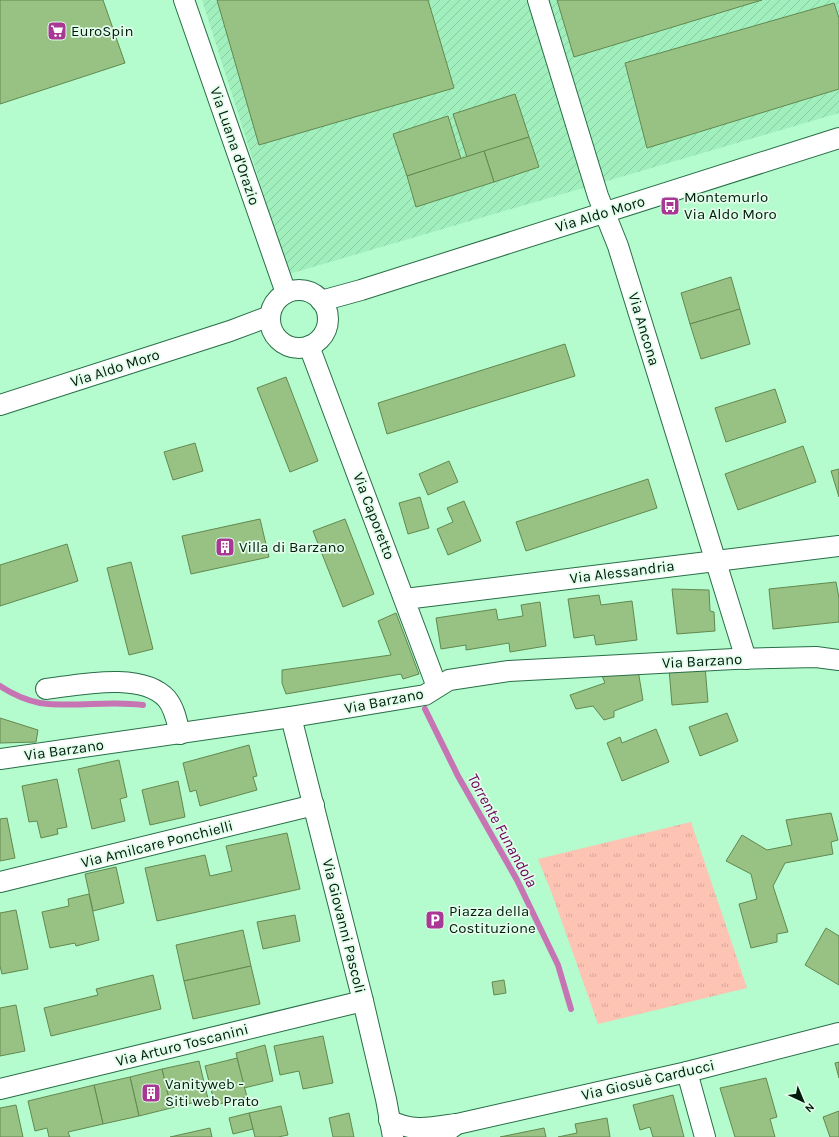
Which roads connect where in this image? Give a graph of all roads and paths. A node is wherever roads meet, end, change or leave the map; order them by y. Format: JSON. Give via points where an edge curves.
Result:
{"nodes":[{"id":1,"x":184,"y":0,"type":"edge"},
{"id":2,"x":538,"y":0,"type":"edge"},
{"id":3,"x":839,"y":138,"type":"edge"},
{"id":4,"x":605,"y":212,"type":"junction"},
{"id":5,"x":286,"y":292,"type":"junction"},
{"id":6,"x":324,"y":307,"type":"junction"},
{"id":7,"x":272,"y":325,"type":"junction"},
{"id":8,"x":309,"y":346,"type":"junction"},
{"id":9,"x":0,"y":405,"type":"edge"},
{"id":10,"x":839,"y":546,"type":"edge"},
{"id":11,"x":715,"y":561,"type":"junction"},
{"id":12,"x":405,"y":599,"type":"junction"},
{"id":13,"x":746,"y":659,"type":"junction"},
{"id":14,"x":839,"y":660,"type":"edge"},
{"id":15,"x":437,"y":687,"type":"junction"},
{"id":16,"x":46,"y":689,"type":"dead end"},
{"id":17,"x":291,"y":717,"type":"junction"},
{"id":18,"x":180,"y":734,"type":"junction"},
{"id":19,"x":0,"y":759,"type":"edge"},
{"id":20,"x":314,"y":805,"type":"junction"},
{"id":21,"x":0,"y":882,"type":"edge"},
{"id":22,"x":363,"y":1001,"type":"junction"},
{"id":23,"x":839,"y":1033,"type":"edge"},
{"id":24,"x":687,"y":1072,"type":"junction"},
{"id":25,"x":0,"y":1089,"type":"edge"},
{"id":26,"x":456,"y":1124,"type":"junction"},
{"id":27,"x":391,"y":1129,"type":"edge"},
{"id":28,"x":439,"y":1137,"type":"edge"},
{"id":29,"x":705,"y":1137,"type":"edge"}],
"edges":[{"from":1,"to":5,"type":"street","name":"Via Luana d'Orazio"},
{"from":2,"to":4,"type":"street","name":"Via Ancona"},
{"from":3,"to":4,"type":"street","name":"Via Aldo Moro"},
{"from":4,"to":6,"type":"street","name":"Via Aldo Moro","via":[[361,290]]},
{"from":4,"to":11,"type":"street","name":"Via Ancona","via":[[618,246]]},
{"from":5,"to":6,"type":"street","via":[[296,290],[314,294]]},
{"from":5,"to":7,"type":"street","via":[[272,307]]},
{"from":6,"to":8,"type":"street","via":[[324,333]]},
{"from":7,"to":8,"type":"street","via":[[286,345],[302,348]]},
{"from":7,"to":9,"type":"street","name":"Via Aldo Moro","via":[[230,331]]},
{"from":8,"to":12,"type":"street","name":"Via Caporetto"},
{"from":10,"to":11,"type":"street","name":"Via Alessandria"},
{"from":11,"to":12,"type":"street","name":"Via Alessandria"},
{"from":11,"to":13,"type":"street","name":"Via Ancona"},
{"from":12,"to":15,"type":"street","name":"Via Caporetto"},
{"from":13,"to":14,"type":"street","name":"Via Barzano","via":[[816,657]]},
{"from":13,"to":15,"type":"street","name":"Via Barzano","via":[[509,671],[449,680]]},
{"from":15,"to":17,"type":"street","name":"Via Barzano","via":[[425,696]]},
{"from":16,"to":18,"type":"street","via":[[117,681],[148,688],[167,700],[176,716]]},
{"from":17,"to":18,"type":"street","name":"Via Barzano"},
{"from":17,"to":20,"type":"street","name":"Via Giovanni Pascoli"},
{"from":18,"to":19,"type":"street","name":"Via Barzano"},
{"from":20,"to":21,"type":"street","name":"Via Amilcare Ponchielli"},
{"from":20,"to":22,"type":"street","name":"Via Giovanni Pascoli"},
{"from":22,"to":25,"type":"street","name":"Via Arturo Toscanini"},
{"from":22,"to":27,"type":"street","name":"Via Giovanni Pascoli"},
{"from":23,"to":24,"type":"street","name":"Via Giosuè Carducci"},
{"from":24,"to":26,"type":"street","name":"Via Giosuè Carducci"},
{"from":24,"to":29,"type":"street"},
{"from":26,"to":27,"type":"street","name":"Via Giosuè Carducci","via":[[419,1129]]},
{"from":26,"to":28,"type":"street","name":"Via Giosuè Carducci"}]}
